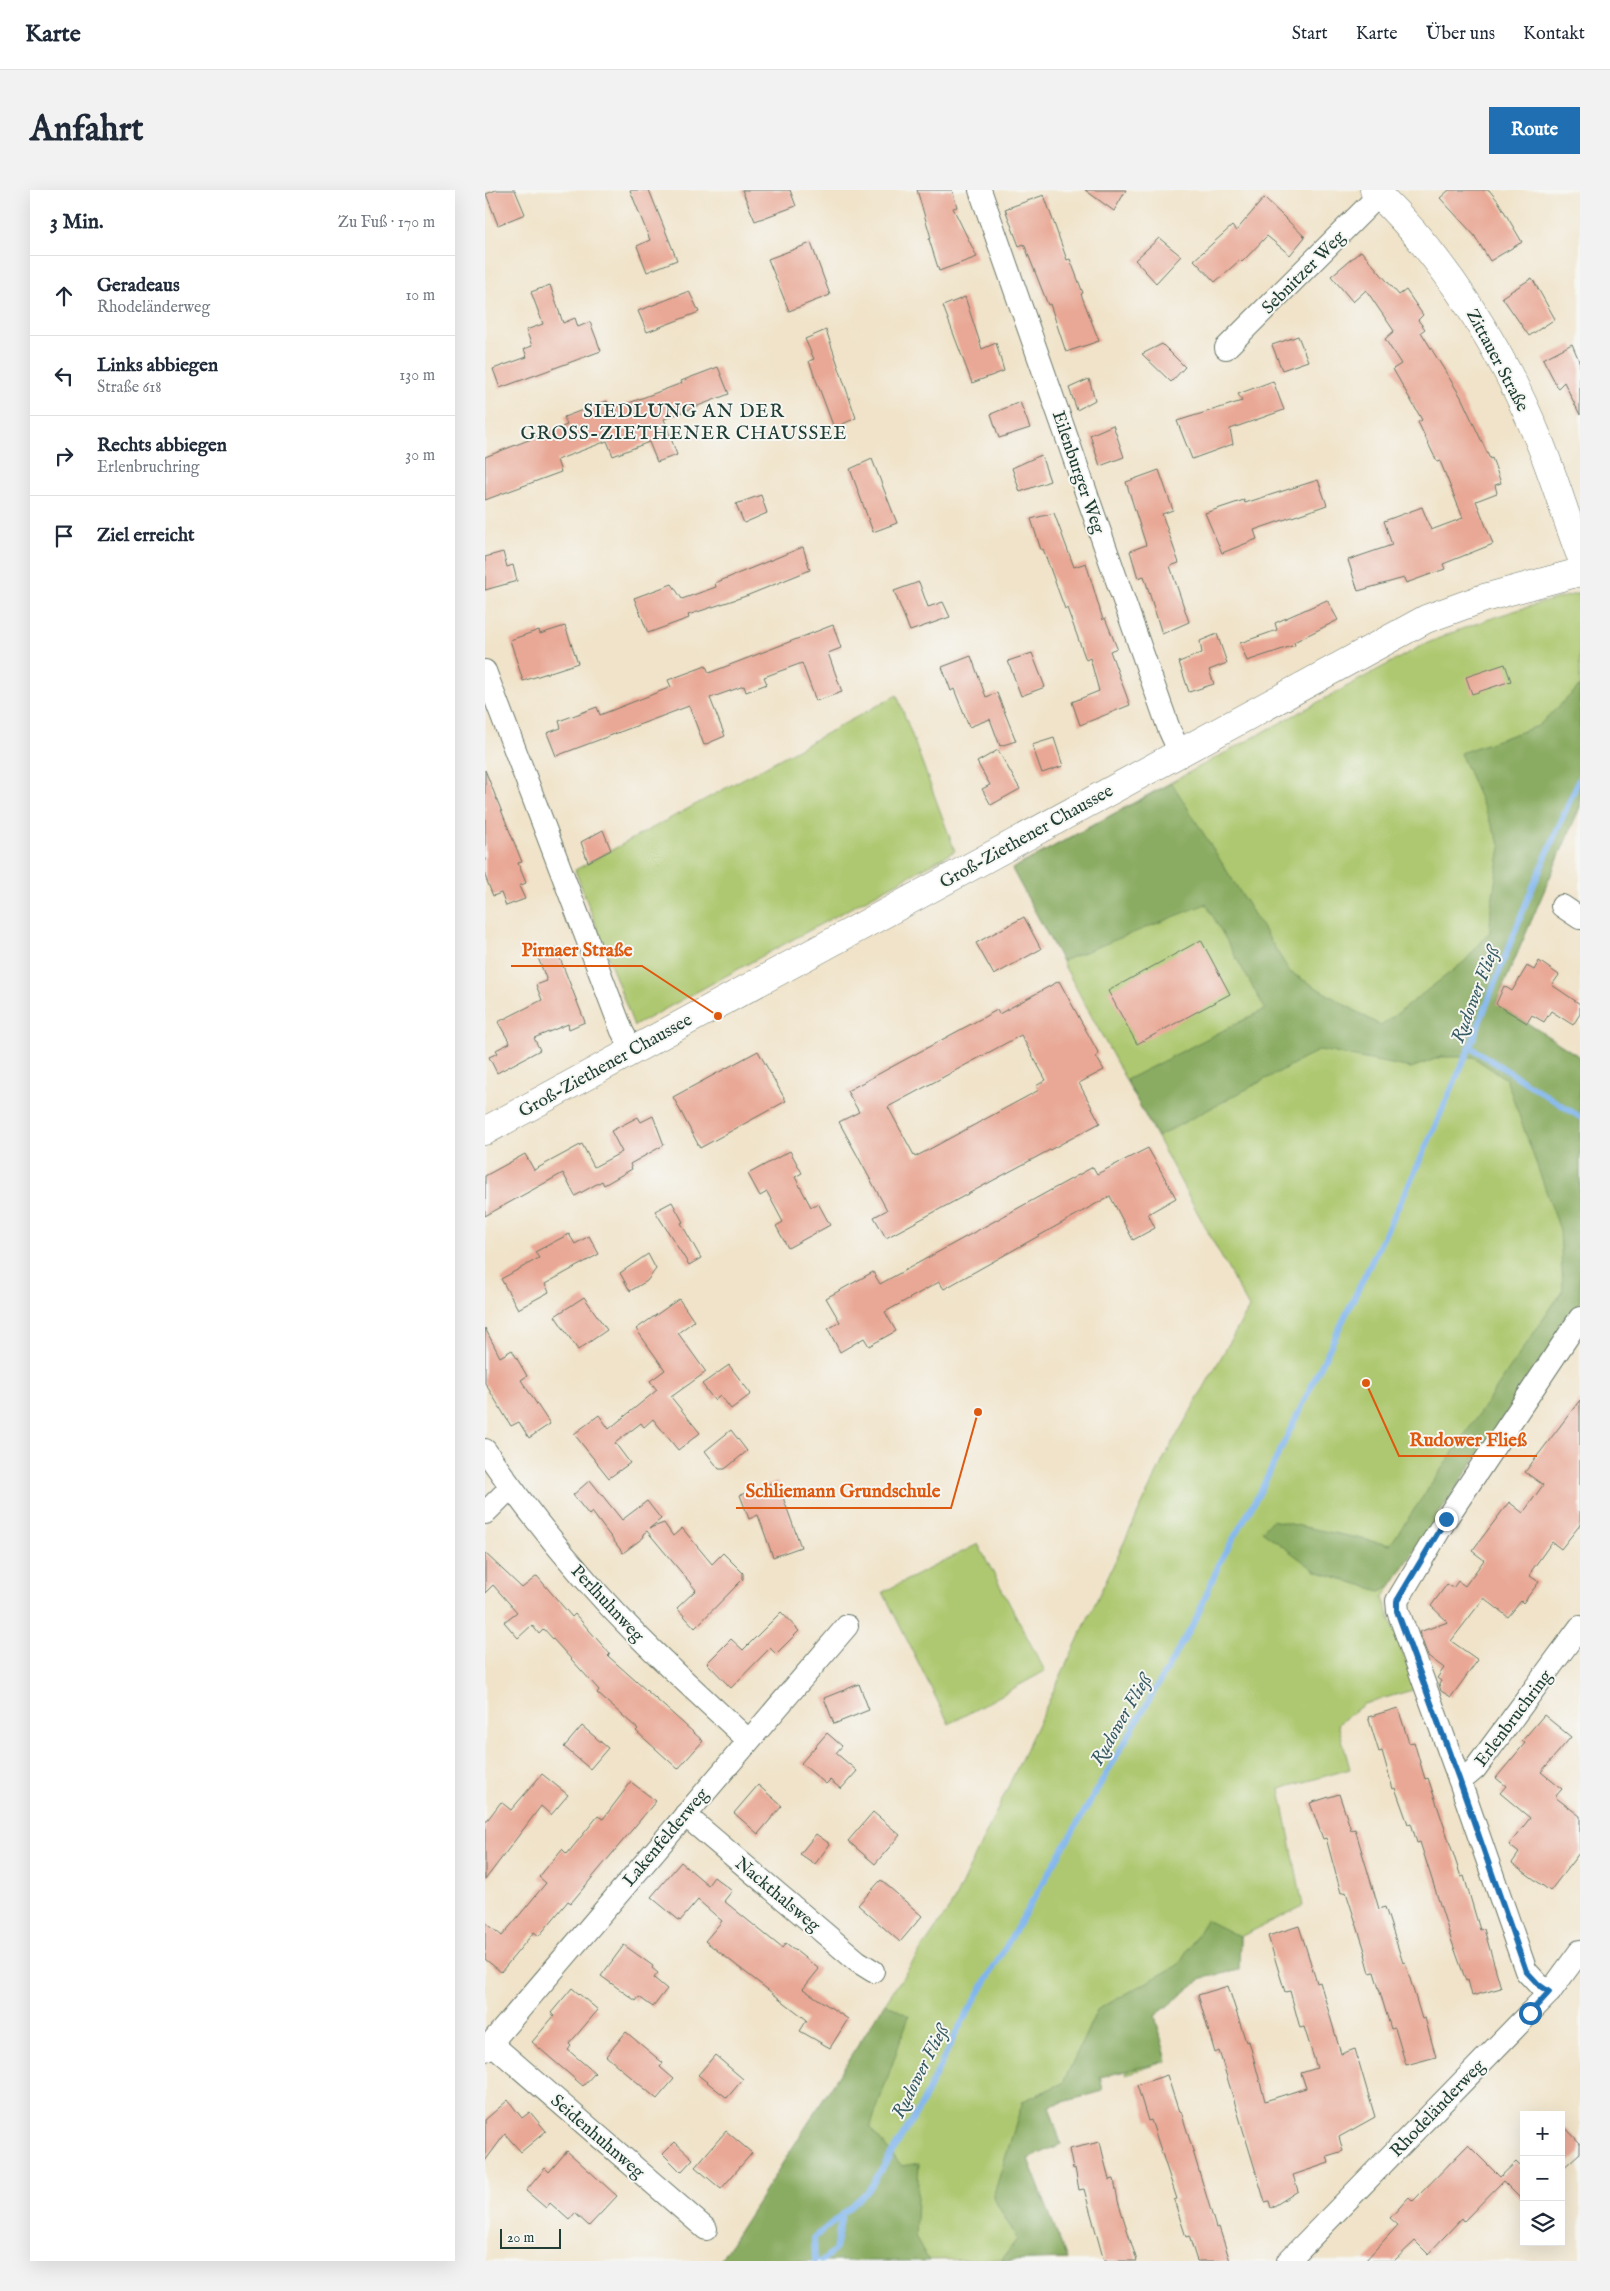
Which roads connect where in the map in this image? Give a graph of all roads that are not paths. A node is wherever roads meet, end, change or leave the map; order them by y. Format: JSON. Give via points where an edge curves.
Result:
{"nodes":[{"id":1,"x":980,"y":190,"type":"edge"},
{"id":2,"x":1377,"y":192,"type":"edge"},
{"id":3,"x":1226,"y":348,"type":"dead end"},
{"id":4,"x":1580,"y":554,"type":"edge"},
{"id":5,"x":1580,"y":572,"type":"edge"},
{"id":6,"x":485,"y":671,"type":"edge"},
{"id":7,"x":1180,"y":753,"type":"junction"},
{"id":8,"x":1562,"y":906,"type":"dead end"},
{"id":9,"x":1580,"y":918,"type":"edge"},
{"id":10,"x":632,"y":1050,"type":"junction"},
{"id":11,"x":485,"y":1131,"type":"edge"},
{"id":12,"x":1580,"y":1318,"type":"edge"},
{"id":13,"x":485,"y":1450,"type":"edge"},
{"id":14,"x":511,"y":1488,"type":"junction"},
{"id":15,"x":485,"y":1513,"type":"edge"},
{"id":16,"x":847,"y":1626,"type":"dead end"},
{"id":17,"x":1580,"y":1627,"type":"edge"},
{"id":18,"x":748,"y":1740,"type":"junction"},
{"id":19,"x":1459,"y":1779,"type":"junction"},
{"id":20,"x":685,"y":1815,"type":"junction"},
{"id":21,"x":1580,"y":1951,"type":"edge"},
{"id":22,"x":873,"y":1971,"type":"dead end"},
{"id":23,"x":1549,"y":1992,"type":"junction"},
{"id":24,"x":488,"y":2046,"type":"edge"},
{"id":25,"x":706,"y":2229,"type":"dead end"},
{"id":26,"x":1297,"y":2258,"type":"edge"}],
"edges":[{"from":1,"to":7,"type":"street","name":"Eilenburger Weg"},
{"from":2,"to":3,"type":"street","name":"Sebnitzer Weg"},
{"from":2,"to":4,"type":"street","name":"Zittauer Straße","via":[[1427,250],[1467,303],[1491,342],[1540,443]]},
{"from":5,"to":7,"type":"street","name":"Groß-Ziethener Chaussee","via":[[1484,598],[1426,619]]},
{"from":6,"to":10,"type":"street"},
{"from":7,"to":10,"type":"street","name":"Groß-Ziethener Chaussee"},
{"from":8,"to":9,"type":"street"},
{"from":10,"to":11,"type":"street","name":"Groß-Ziethener Chaussee"},
{"from":12,"to":19,"type":"street","via":[[1446,1519],[1397,1601],[1397,1611]]},
{"from":13,"to":14,"type":"street","name":"Perlhuhnweg"},
{"from":14,"to":15,"type":"street"},
{"from":14,"to":18,"type":"street","name":"Perlhuhnweg","via":[[598,1593]]},
{"from":16,"to":18,"type":"street","name":"Lakenfelderweg"},
{"from":17,"to":19,"type":"street","name":"Erlenbruchring","via":[[1475,1769]]},
{"from":18,"to":20,"type":"street","name":"Lakenfelderweg"},
{"from":19,"to":23,"type":"street","via":[[1526,1971]]},
{"from":20,"to":22,"type":"street","name":"Nackthalsweg","via":[[857,1961]]},
{"from":20,"to":24,"type":"street","name":"Lakenfelderweg"},
{"from":21,"to":23,"type":"street","name":"Rhodeländerweg"},
{"from":23,"to":26,"type":"street","name":"Rhodeländerweg"},
{"from":24,"to":25,"type":"street","name":"Seidenhuhnweg"}]}
